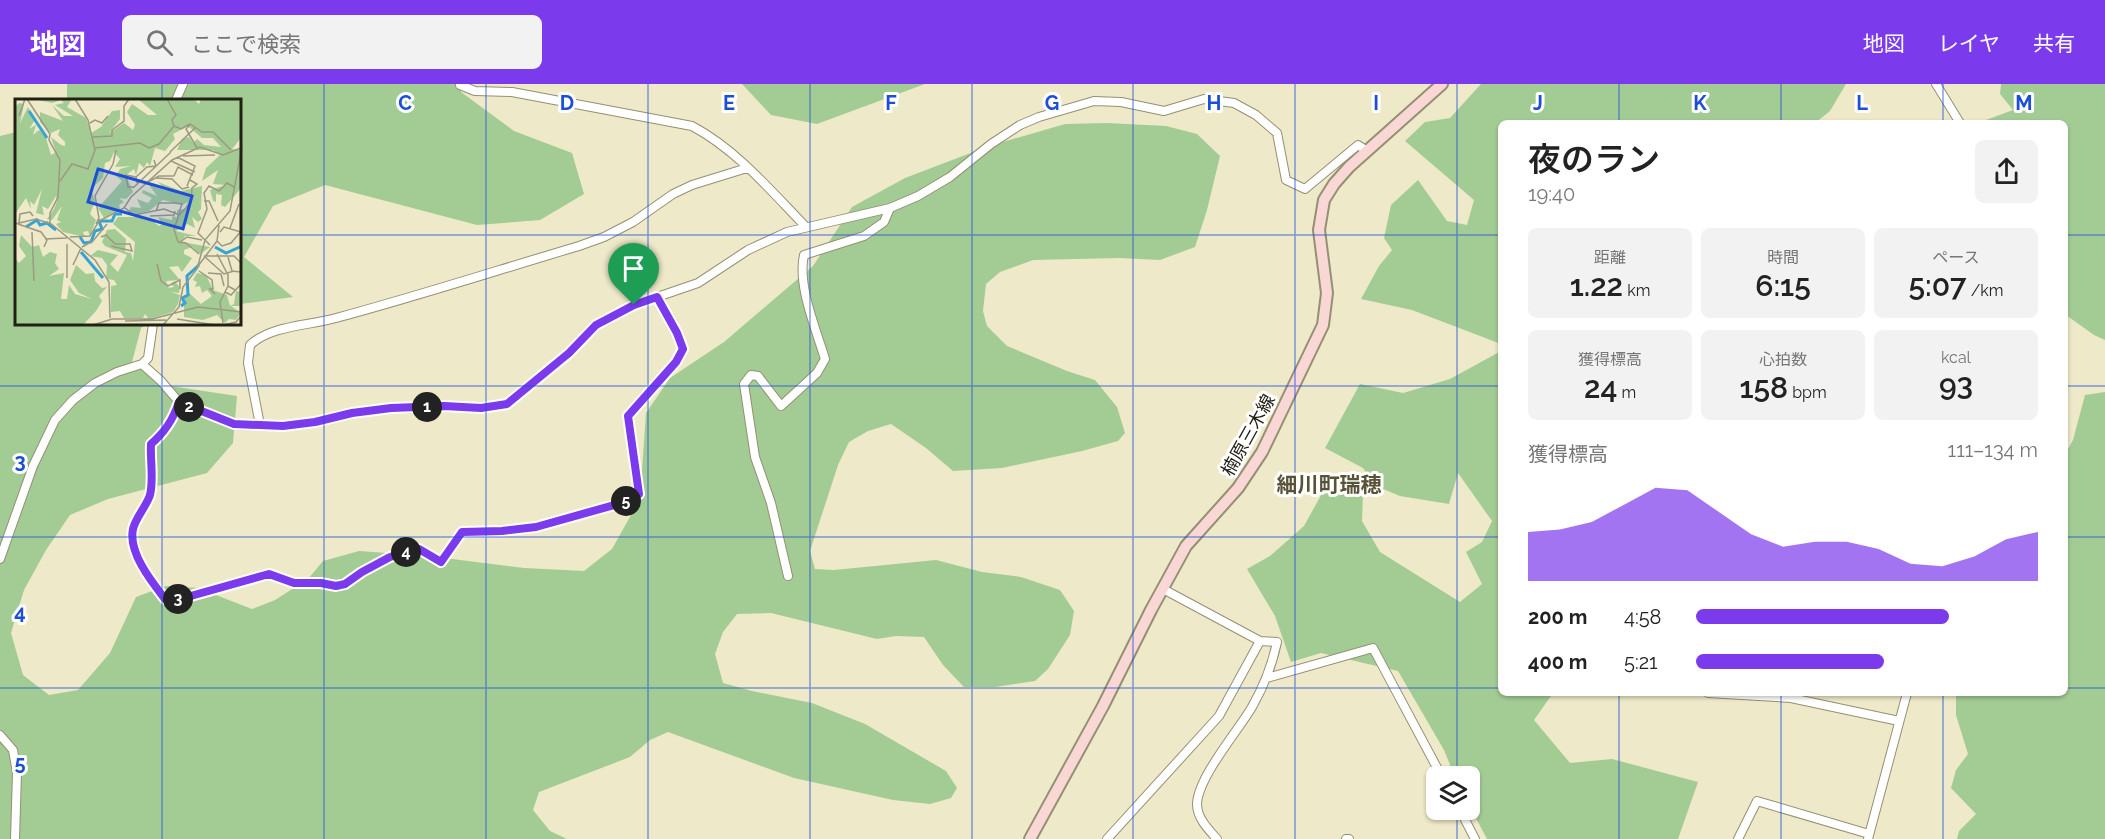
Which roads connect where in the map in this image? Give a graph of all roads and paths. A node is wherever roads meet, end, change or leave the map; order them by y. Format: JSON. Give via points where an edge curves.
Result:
{"nodes":[{"id":1,"x":183,"y":84,"type":"edge"},
{"id":2,"x":1442,"y":84,"type":"edge"},
{"id":3,"x":1936,"y":84,"type":"edge"},
{"id":4,"x":460,"y":85,"type":"edge"},
{"id":5,"x":176,"y":99,"type":"edge"},
{"id":6,"x":1958,"y":120,"type":"edge"},
{"id":7,"x":1367,"y":151,"type":"junction"},
{"id":8,"x":747,"y":168,"type":"junction"},
{"id":9,"x":890,"y":207,"type":"junction"},
{"id":10,"x":806,"y":227,"type":"junction"},
{"id":11,"x":657,"y":297,"type":"junction"},
{"id":12,"x":153,"y":326,"type":"edge"},
{"id":13,"x":142,"y":364,"type":"junction"},
{"id":14,"x":179,"y":402,"type":"junction"},
{"id":15,"x":260,"y":425,"type":"junction"},
{"id":16,"x":0,"y":560,"type":"edge"},
{"id":17,"x":788,"y":576,"type":"dead end"},
{"id":18,"x":1163,"y":589,"type":"junction"},
{"id":19,"x":1260,"y":641,"type":"junction"},
{"id":20,"x":1267,"y":678,"type":"junction"},
{"id":21,"x":1796,"y":696,"type":"edge"},
{"id":22,"x":1906,"y":696,"type":"edge"},
{"id":23,"x":1899,"y":721,"type":"junction"},
{"id":24,"x":0,"y":735,"type":"edge"},
{"id":25,"x":1436,"y":766,"type":"edge"},
{"id":26,"x":1465,"y":820,"type":"edge"},
{"id":27,"x":1869,"y":836,"type":"edge"},
{"id":28,"x":15,"y":839,"type":"edge"},
{"id":29,"x":1030,"y":839,"type":"edge"},
{"id":30,"x":1107,"y":839,"type":"edge"},
{"id":31,"x":1217,"y":839,"type":"edge"},
{"id":32,"x":1475,"y":839,"type":"edge"},
{"id":33,"x":1738,"y":839,"type":"edge"}],
"edges":[{"from":1,"to":5,"type":"street"},
{"from":2,"to":7,"type":"main road","name":"楠原三木線"},
{"from":3,"to":6,"type":"street"},
{"from":4,"to":8,"type":"street","via":[[475,91],[512,92],[692,126],[714,138]]},
{"from":7,"to":9,"type":"street","via":[[1358,145],[1305,189],[1286,180],[1277,133],[1234,103],[1204,99],[1164,111],[1094,101],[1020,125],[950,177]]},
{"from":7,"to":18,"type":"main road","name":"楠原三木線","via":[[1334,184],[1320,215],[1327,293],[1318,335],[1251,470],[1186,546]]},
{"from":8,"to":10,"type":"street"},
{"from":8,"to":15,"type":"street","via":[[692,185],[633,222],[579,246],[335,319],[259,337],[250,345],[248,363]]},
{"from":9,"to":10,"type":"street"},
{"from":9,"to":17,"type":"street","via":[[884,222],[864,236],[804,255],[803,282],[825,359],[817,373],[782,406],[758,376],[751,375],[744,384],[755,457],[771,503]]},
{"from":10,"to":11,"type":"street","via":[[748,250],[698,283]]},
{"from":11,"to":14,"type":"street","via":[[683,349],[628,416],[639,494],[625,502],[536,527],[462,532],[441,562],[419,549],[390,557],[336,586],[294,583],[269,574],[180,599],[165,599],[132,542],[134,526],[150,495],[151,444],[173,419]]},
{"from":11,"to":15,"type":"street","via":[[596,325],[569,353],[507,404],[481,408],[391,408],[315,422]]},
{"from":12,"to":13,"type":"street","via":[[148,358]]},
{"from":13,"to":14,"type":"street"},
{"from":13,"to":16,"type":"street","via":[[95,384],[55,420],[33,466]]},
{"from":14,"to":15,"type":"street","via":[[234,424]]},
{"from":18,"to":19,"type":"street"},
{"from":18,"to":29,"type":"main road","name":"楠原三木線"},
{"from":19,"to":20,"type":"street","via":[[1277,642]]},
{"from":19,"to":30,"type":"street","via":[[1219,716]]},
{"from":20,"to":25,"type":"street","via":[[1373,648]]},
{"from":20,"to":31,"type":"street","via":[[1200,792],[1197,805],[1201,820]]},
{"from":21,"to":23,"type":"street"},
{"from":22,"to":23,"type":"street"},
{"from":23,"to":27,"type":"street"},
{"from":24,"to":28,"type":"street","via":[[13,750],[17,774]]},
{"from":26,"to":32,"type":"street"},
{"from":27,"to":33,"type":"street","via":[[1757,801]]}]}
